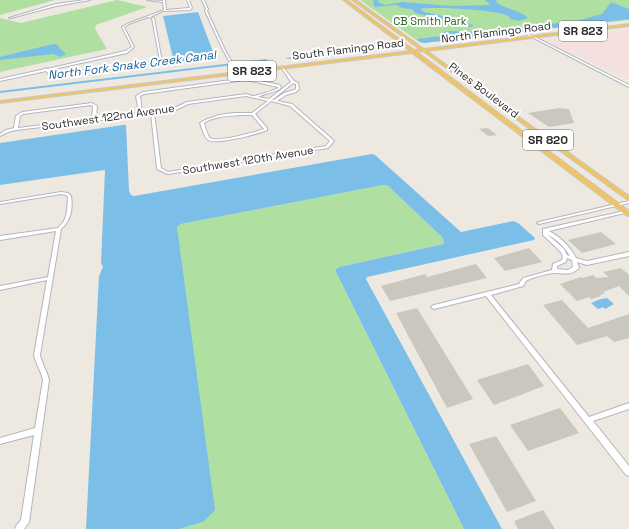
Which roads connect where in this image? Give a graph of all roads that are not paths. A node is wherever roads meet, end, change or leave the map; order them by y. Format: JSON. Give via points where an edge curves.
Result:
{"nodes":[{"id":1,"x":89,"y":0,"type":"edge"},
{"id":2,"x":149,"y":0,"type":"edge"},
{"id":3,"x":188,"y":0,"type":"edge"},
{"id":4,"x":203,"y":0,"type":"edge"},
{"id":5,"x":345,"y":0,"type":"edge"},
{"id":6,"x":354,"y":0,"type":"edge"},
{"id":7,"x":164,"y":1,"type":"edge"},
{"id":8,"x":358,"y":10,"type":"junction"},
{"id":9,"x":164,"y":11,"type":"junction"},
{"id":10,"x":372,"y":13,"type":"junction"},
{"id":11,"x":148,"y":16,"type":"junction"},
{"id":12,"x":10,"y":18,"type":"dead end"},
{"id":13,"x":629,"y":22,"type":"edge"},
{"id":14,"x":629,"y":25,"type":"edge"},
{"id":15,"x":532,"y":35,"type":"junction"},
{"id":16,"x":419,"y":47,"type":"junction"},
{"id":17,"x":411,"y":50,"type":"junction"},
{"id":18,"x":424,"y":50,"type":"junction"},
{"id":19,"x":332,"y":58,"type":"junction"},
{"id":20,"x":590,"y":66,"type":"junction"},
{"id":21,"x":234,"y":67,"type":"junction"},
{"id":22,"x":282,"y":67,"type":"junction"},
{"id":23,"x":46,"y":69,"type":"junction"},
{"id":24,"x":614,"y":76,"type":"junction"},
{"id":25,"x":618,"y":76,"type":"junction"},
{"id":26,"x":1,"y":80,"type":"edge"},
{"id":27,"x":627,"y":81,"type":"edge"},
{"id":28,"x":293,"y":82,"type":"junction"},
{"id":29,"x":629,"y":86,"type":"edge"},
{"id":30,"x":255,"y":96,"type":"junction"},
{"id":31,"x":0,"y":97,"type":"edge"},
{"id":32,"x":271,"y":99,"type":"junction"},
{"id":33,"x":276,"y":101,"type":"junction"},
{"id":34,"x":0,"y":102,"type":"edge"},
{"id":35,"x":152,"y":112,"type":"junction"},
{"id":36,"x":140,"y":114,"type":"junction"},
{"id":37,"x":253,"y":114,"type":"junction"},
{"id":38,"x":94,"y":120,"type":"junction"},
{"id":39,"x":16,"y":129,"type":"junction"},
{"id":40,"x":0,"y":136,"type":"edge"},
{"id":41,"x":331,"y":143,"type":"joint"},
{"id":42,"x":629,"y":198,"type":"edge"},
{"id":43,"x":629,"y":202,"type":"edge"},
{"id":44,"x":0,"y":203,"type":"edge"},
{"id":45,"x":618,"y":206,"type":"junction"},
{"id":46,"x":628,"y":212,"type":"edge"},
{"id":47,"x":538,"y":223,"type":"dead end"},
{"id":48,"x":59,"y":229,"type":"junction"},
{"id":49,"x":545,"y":230,"type":"junction"},
{"id":50,"x":0,"y":238,"type":"edge"},
{"id":51,"x":629,"y":254,"type":"edge"},
{"id":52,"x":565,"y":256,"type":"junction"},
{"id":53,"x":575,"y":260,"type":"junction"},
{"id":54,"x":554,"y":271,"type":"junction"},
{"id":55,"x":50,"y":278,"type":"junction"},
{"id":56,"x":0,"y":288,"type":"edge"},
{"id":57,"x":487,"y":294,"type":"junction"},
{"id":58,"x":434,"y":307,"type":"dead end"},
{"id":59,"x":629,"y":406,"type":"edge"},
{"id":60,"x":588,"y":420,"type":"junction"},
{"id":61,"x":37,"y":432,"type":"junction"},
{"id":62,"x":0,"y":441,"type":"edge"},
{"id":63,"x":629,"y":472,"type":"edge"},
{"id":64,"x":19,"y":529,"type":"edge"}],
"edges":[{"from":1,"to":12,"type":"street","via":[[56,5]]},
{"from":2,"to":7,"type":"street"},
{"from":3,"to":9,"type":"street","via":[[190,10]]},
{"from":4,"to":21,"type":"street"},
{"from":5,"to":8,"type":"highway","name":"Pines Boulevard","number":"SR 820"},
{"from":6,"to":10,"type":"highway","name":"Pines Boulevard","number":"SR 820"},
{"from":7,"to":9,"type":"street"},
{"from":8,"to":10,"type":"highway"},
{"from":8,"to":17,"type":"highway","name":"Pines Boulevard","number":"SR 820"},
{"from":9,"to":11,"type":"street"},
{"from":10,"to":16,"type":"highway","name":"Pines Boulevard","number":"SR 820"},
{"from":11,"to":23,"type":"street","via":[[123,27],[133,44],[131,49],[120,54]]},
{"from":11,"to":23,"type":"street","via":[[153,18],[161,59],[159,62],[56,75]]},
{"from":13,"to":15,"type":"highway","name":"North Flamingo Road","number":"SR 823"},
{"from":14,"to":15,"type":"highway","name":"North Flamingo Road","number":"SR 823"},
{"from":15,"to":16,"type":"highway","name":"North Flamingo Road","number":"SR 823"},
{"from":15,"to":18,"type":"highway","name":"North Flamingo Road","number":"SR 823"},
{"from":15,"to":20,"type":"street"},
{"from":15,"to":25,"type":"street"},
{"from":16,"to":17,"type":"highway","name":"North Flamingo Road","number":"SR 823"},
{"from":16,"to":18,"type":"highway","name":"Pines Boulevard","number":"SR 820"},
{"from":17,"to":18,"type":"highway","name":"North Flamingo Road","number":"SR 823"},
{"from":17,"to":19,"type":"highway","name":"South Flamingo Road","number":"SR 823"},
{"from":17,"to":22,"type":"highway","name":"South Flamingo Road","number":"SR 823"},
{"from":17,"to":45,"type":"highway","name":"Pines Boulevard","number":"SR 820"},
{"from":18,"to":42,"type":"highway","name":"Pines Boulevard","number":"SR 820"},
{"from":19,"to":21,"type":"highway","name":"South Flamingo Road","number":"SR 823"},
{"from":19,"to":22,"type":"highway"},
{"from":20,"to":24,"type":"street"},
{"from":20,"to":29,"type":"street"},
{"from":21,"to":31,"type":"highway","name":"South Flamingo Road","number":"SR 823"},
{"from":22,"to":28,"type":"street"},
{"from":22,"to":34,"type":"highway","name":"South Flamingo Road","number":"SR 823"},
{"from":23,"to":26,"type":"street"},
{"from":24,"to":25,"type":"street"},
{"from":24,"to":27,"type":"street"},
{"from":25,"to":27,"type":"street"},
{"from":28,"to":32,"type":"street"},
{"from":28,"to":33,"type":"street","via":[[298,86],[297,90],[285,94]]},
{"from":30,"to":32,"type":"street","name":"Southwest 122nd Avenue"},
{"from":30,"to":35,"type":"street","name":"Southwest 122nd Avenue","via":[[187,103],[176,109]]},
{"from":30,"to":36,"type":"street","via":[[280,88],[246,79],[140,94]]},
{"from":32,"to":33,"type":"street","name":"Southwest 122nd Avenue"},
{"from":32,"to":37,"type":"street"},
{"from":33,"to":41,"type":"street","name":"Southwest 122nd Avenue","via":[[291,105],[332,141]]},
{"from":35,"to":36,"type":"street","name":"Southwest 122nd Avenue"},
{"from":35,"to":41,"type":"street","name":"Southwest 120th Avenue","via":[[159,170],[168,173],[327,147]]},
{"from":36,"to":38,"type":"street","name":"Southwest 122nd Avenue"},
{"from":37,"to":37,"type":"street","via":[[204,120],[202,123],[211,140],[262,132],[266,129]]},
{"from":38,"to":39,"type":"street","name":"Southwest 122nd Avenue"},
{"from":38,"to":39,"type":"street","via":[[94,105],[89,104],[19,115]]},
{"from":39,"to":40,"type":"street","name":"Southwest 122nd Avenue"},
{"from":43,"to":45,"type":"street"},
{"from":44,"to":48,"type":"street","via":[[67,194],[70,197],[68,219]]},
{"from":45,"to":46,"type":"highway","name":"Pines Boulevard","number":"SR 820"},
{"from":45,"to":47,"type":"street"},
{"from":46,"to":49,"type":"street"},
{"from":48,"to":50,"type":"street"},
{"from":48,"to":55,"type":"street"},
{"from":49,"to":52,"type":"street","via":[[545,234]]},
{"from":49,"to":53,"type":"street","via":[[569,249]]},
{"from":51,"to":53,"type":"street","via":[[592,263]]},
{"from":52,"to":53,"type":"street"},
{"from":52,"to":54,"type":"street","via":[[564,261],[555,265]]},
{"from":53,"to":54,"type":"street","via":[[574,270]]},
{"from":54,"to":57,"type":"street","via":[[525,280],[522,285]]},
{"from":55,"to":56,"type":"street"},
{"from":55,"to":61,"type":"street","via":[[37,355],[46,374],[46,380]]},
{"from":57,"to":58,"type":"street"},
{"from":57,"to":60,"type":"street"},
{"from":59,"to":60,"type":"street"},
{"from":60,"to":63,"type":"street"},
{"from":61,"to":62,"type":"street"},
{"from":61,"to":64,"type":"street","via":[[25,522]]}]}
